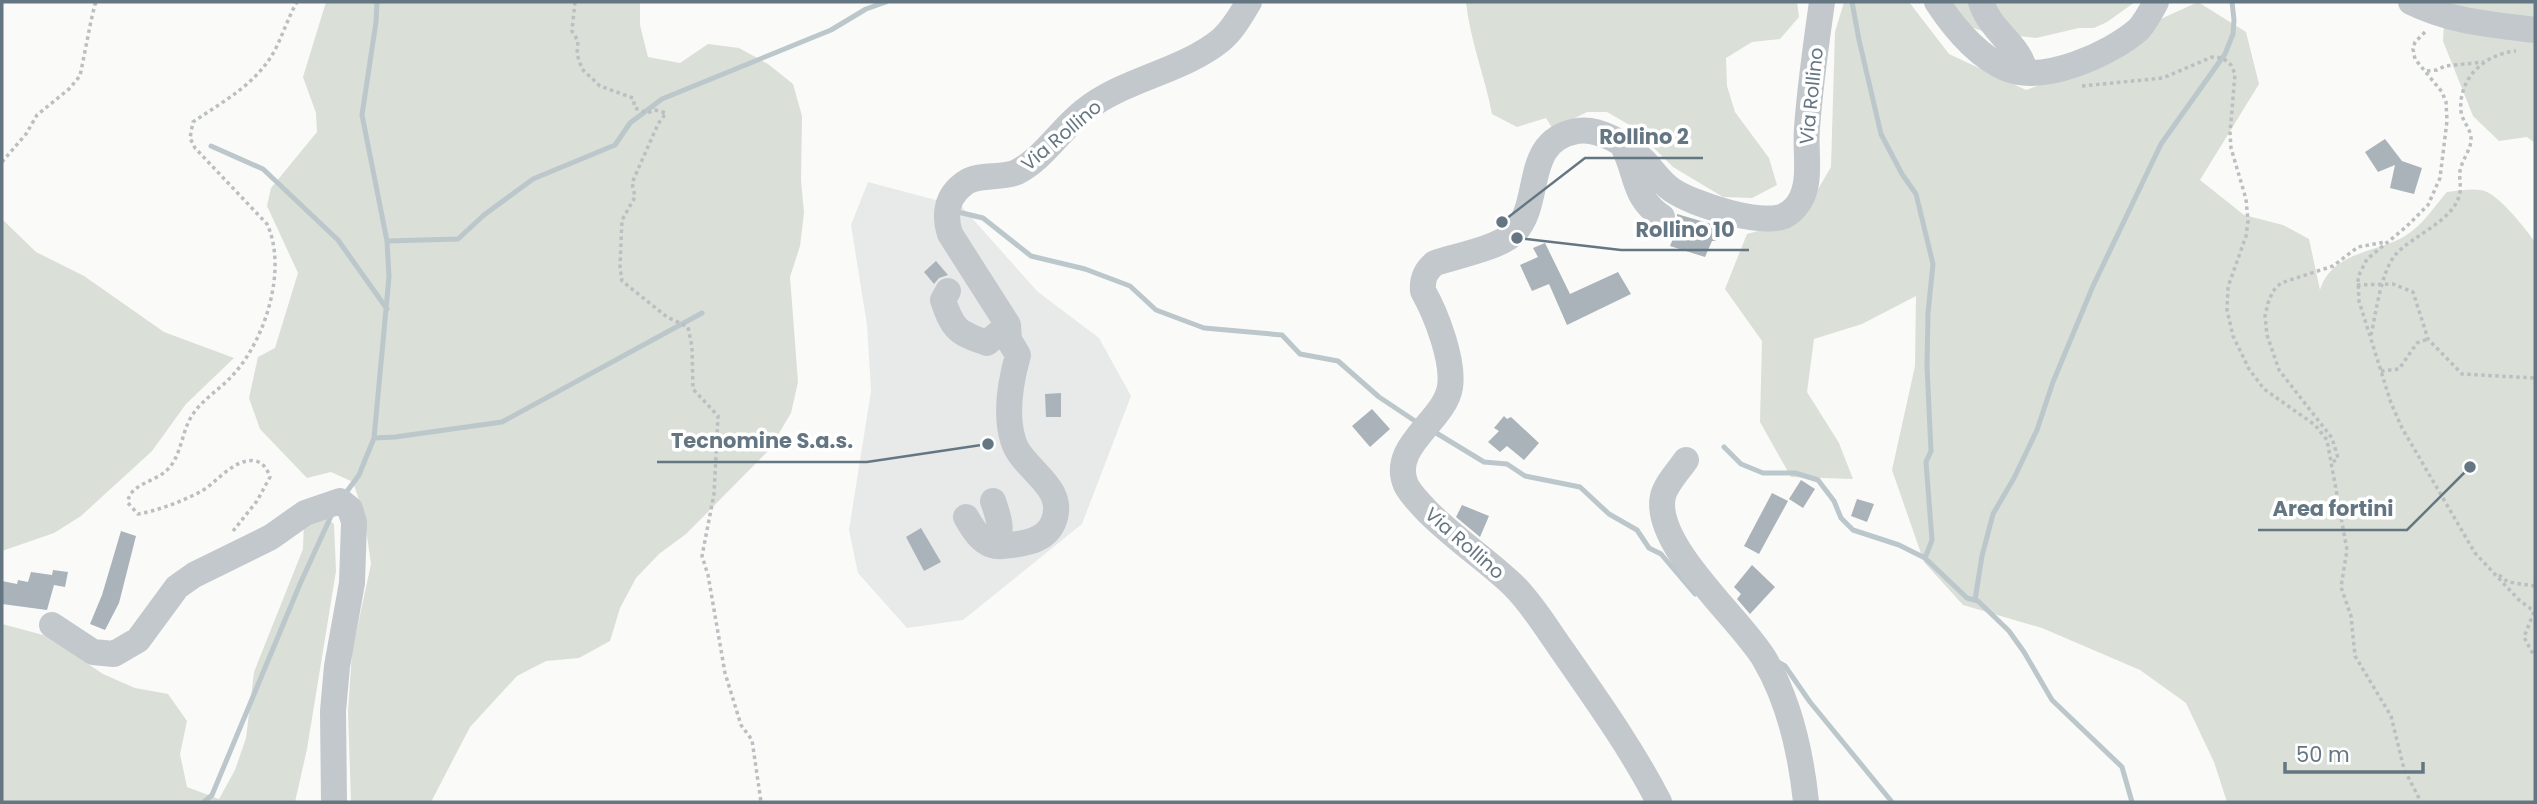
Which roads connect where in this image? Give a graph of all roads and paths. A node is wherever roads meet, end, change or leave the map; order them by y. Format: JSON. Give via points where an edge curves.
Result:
{"nodes":[{"id":1,"x":98,"y":2,"type":"edge"},
{"id":2,"x":297,"y":2,"type":"edge"},
{"id":3,"x":575,"y":2,"type":"edge"},
{"id":4,"x":1250,"y":2,"type":"edge"},
{"id":5,"x":1822,"y":2,"type":"edge"},
{"id":6,"x":1937,"y":2,"type":"edge"},
{"id":7,"x":1981,"y":2,"type":"edge"},
{"id":8,"x":2156,"y":2,"type":"edge"},
{"id":9,"x":2411,"y":2,"type":"edge"},
{"id":10,"x":2431,"y":29,"type":"dead end"},
{"id":11,"x":2529,"y":40,"type":"edge"},
{"id":12,"x":2486,"y":62,"type":"junction"},
{"id":13,"x":2426,"y":71,"type":"junction"},
{"id":14,"x":2025,"y":72,"type":"junction"},
{"id":15,"x":2070,"y":88,"type":"dead end"},
{"id":16,"x":1624,"y":146,"type":"junction"},
{"id":17,"x":2,"y":162,"type":"edge"},
{"id":18,"x":1662,"y":217,"type":"dead end"},
{"id":19,"x":2388,"y":242,"type":"junction"},
{"id":20,"x":2383,"y":284,"type":"junction"},
{"id":21,"x":2357,"y":285,"type":"junction"},
{"id":22,"x":948,"y":290,"type":"dead end"},
{"id":23,"x":1008,"y":325,"type":"junction"},
{"id":24,"x":2370,"y":339,"type":"junction"},
{"id":25,"x":2428,"y":339,"type":"junction"},
{"id":26,"x":2381,"y":371,"type":"junction"},
{"id":27,"x":2535,"y":378,"type":"edge"},
{"id":28,"x":1686,"y":460,"type":"dead end"},
{"id":29,"x":2332,"y":462,"type":"junction"},
{"id":30,"x":993,"y":501,"type":"dead end"},
{"id":31,"x":966,"y":517,"type":"dead end"},
{"id":32,"x":996,"y":546,"type":"junction"},
{"id":33,"x":229,"y":559,"type":"junction"},
{"id":34,"x":2489,"y":568,"type":"junction"},
{"id":35,"x":2535,"y":586,"type":"edge"},
{"id":36,"x":2535,"y":611,"type":"edge"},
{"id":37,"x":52,"y":625,"type":"dead end"},
{"id":38,"x":2535,"y":654,"type":"edge"},
{"id":39,"x":334,"y":802,"type":"edge"},
{"id":40,"x":761,"y":802,"type":"edge"},
{"id":41,"x":1659,"y":802,"type":"edge"},
{"id":42,"x":1806,"y":802,"type":"edge"},
{"id":43,"x":2421,"y":802,"type":"edge"}],
"edges":[{"from":1,"to":17,"type":"path","via":[[80,76],[37,115]]},
{"from":2,"to":33,"type":"path","via":[[262,67],[242,90],[193,122],[190,138],[267,224],[274,239],[275,274],[262,329],[244,362],[193,414],[175,460],[128,497],[138,514],[150,512],[203,490],[236,465],[256,461],[263,465],[270,477],[222,545]]},
{"from":3,"to":40,"type":"path","via":[[572,31],[582,69],[600,86],[633,98],[635,108],[666,113],[632,183],[635,197],[622,220],[622,281],[660,312],[688,327],[692,389],[718,416],[714,494],[702,556],[724,673],[741,725],[752,740]]},
{"from":4,"to":23,"type":"street","name":"Via Rollino","via":[[1234,26],[1212,46],[1084,110],[1016,173],[965,182],[948,203],[945,219],[950,234]]},
{"from":5,"to":16,"type":"street","name":"Via Rollino","via":[[1808,111],[1806,185],[1795,208],[1768,218],[1708,206],[1672,191],[1643,159]]},
{"from":6,"to":14,"type":"street","via":[[1971,44],[2005,68]]},
{"from":7,"to":14,"type":"street","via":[[1995,29],[2023,58]]},
{"from":8,"to":14,"type":"street","via":[[2138,29],[2101,52],[2057,70]]},
{"from":9,"to":11,"type":"street"},
{"from":10,"to":13,"type":"path","via":[[2422,34],[2413,50]]},
{"from":11,"to":12,"type":"path"},
{"from":12,"to":13,"type":"path"},
{"from":12,"to":20,"type":"path","via":[[2474,69],[2465,83],[2461,114],[2471,131],[2471,144],[2460,170],[2456,205],[2395,255]]},
{"from":13,"to":19,"type":"path","via":[[2446,103],[2440,178],[2428,205]]},
{"from":15,"to":29,"type":"path","via":[[2163,78],[2212,57],[2231,65],[2235,74],[2231,140],[2248,221],[2228,287],[2227,310],[2249,369],[2264,389],[2321,431]]},
{"from":16,"to":18,"type":"street","via":[[1639,194]]},
{"from":16,"to":41,"type":"street","name":"Via Rollino","via":[[1599,131],[1588,130],[1553,141],[1539,160],[1525,214],[1514,233],[1429,268],[1423,291],[1444,344],[1450,390],[1416,440],[1403,471],[1412,495],[1444,529],[1527,600],[1638,763]]},
{"from":19,"to":21,"type":"path","via":[[2367,259]]},
{"from":19,"to":29,"type":"path","via":[[2358,247],[2333,266],[2281,283],[2268,303],[2267,335],[2279,370],[2332,438],[2338,458]]},
{"from":20,"to":21,"type":"path"},
{"from":20,"to":24,"type":"path"},
{"from":20,"to":25,"type":"path","via":[[2413,292]]},
{"from":21,"to":24,"type":"path"},
{"from":22,"to":23,"type":"street","via":[[943,300],[950,321],[961,334],[987,343]]},
{"from":23,"to":32,"type":"street","name":"Via Rollino","via":[[1009,340],[1018,355],[1011,379],[1014,444],[1053,492],[1057,509],[1051,526],[1032,542]]},
{"from":24,"to":26,"type":"path"},
{"from":25,"to":26,"type":"path","via":[[2417,343],[2399,369]]},
{"from":25,"to":27,"type":"path","via":[[2462,374]]},
{"from":26,"to":34,"type":"path","via":[[2402,428],[2475,553]]},
{"from":28,"to":42,"type":"street","via":[[1663,496],[1669,530],[1683,557],[1765,659],[1787,707],[1804,774]]},
{"from":29,"to":43,"type":"path","via":[[2347,550],[2342,587],[2355,656],[2391,716],[2404,769]]},
{"from":30,"to":32,"type":"street","via":[[1001,535]]},
{"from":31,"to":32,"type":"street","via":[[978,537]]},
{"from":33,"to":37,"type":"street","via":[[177,587],[138,640],[114,654],[93,652]]},
{"from":33,"to":39,"type":"street","via":[[305,513],[340,501],[350,509],[354,522],[352,583],[333,711]]},
{"from":34,"to":35,"type":"path","via":[[2508,582]]},
{"from":34,"to":36,"type":"path"},
{"from":36,"to":38,"type":"path","via":[[2524,637]]}]}
